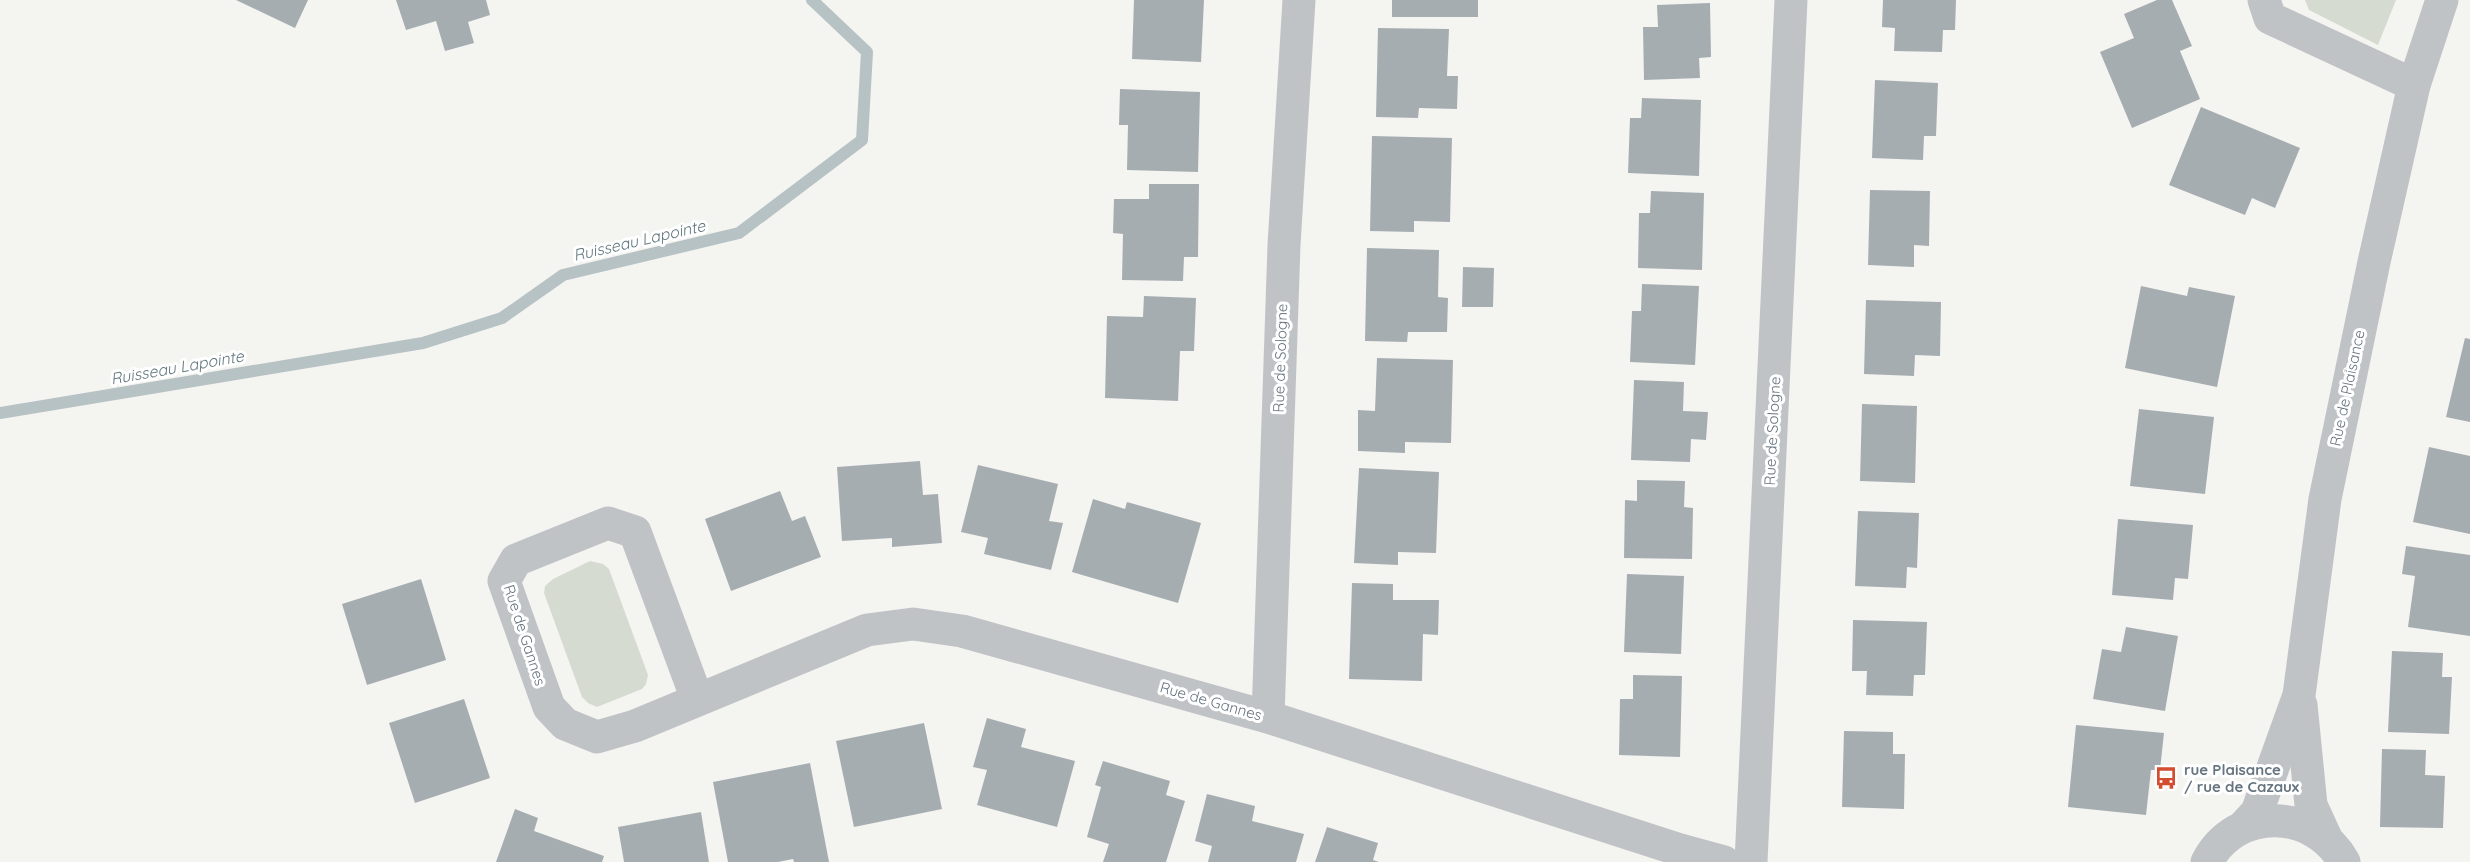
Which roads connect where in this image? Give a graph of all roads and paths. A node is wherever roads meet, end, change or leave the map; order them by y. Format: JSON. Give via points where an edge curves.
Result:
{"nodes":[{"id":1,"x":1299,"y":0,"type":"edge"},
{"id":2,"x":1791,"y":0,"type":"edge"},
{"id":3,"x":2264,"y":0,"type":"edge"},
{"id":4,"x":2442,"y":0,"type":"edge"},
{"id":5,"x":2414,"y":85,"type":"junction"},
{"id":6,"x":2300,"y":695,"type":"junction"},
{"id":7,"x":697,"y":699,"type":"junction"},
{"id":8,"x":1268,"y":717,"type":"junction"},
{"id":9,"x":2244,"y":826,"type":"junction"},
{"id":10,"x":2335,"y":851,"type":"edge"},
{"id":11,"x":2202,"y":858,"type":"edge"},
{"id":12,"x":1724,"y":862,"type":"edge"},
{"id":13,"x":1750,"y":862,"type":"edge"}],
"edges":[{"from":1,"to":8,"type":"street","name":"Rue de Sologne","via":[[1284,245]]},
{"from":2,"to":13,"type":"street","name":"Rue de Sologne"},
{"from":3,"to":5,"type":"street","via":[[2270,18]]},
{"from":4,"to":5,"type":"street","name":"Rue de Plaisance"},
{"from":5,"to":6,"type":"street","name":"Rue de Plaisance","via":[[2325,499]]},
{"from":6,"to":9,"type":"street","name":"Rue de Plaisance","via":[[2257,812]]},
{"from":6,"to":10,"type":"street","name":"Rue de Plaisance","via":[[2311,805]]},
{"from":7,"to":7,"type":"street","name":"Rue de Gannes","via":[[635,532],[608,523],[516,560],[504,581],[549,707],[565,724],[597,737],[635,726]]},
{"from":7,"to":8,"type":"street","name":"Rue de Gannes","via":[[867,630],[913,624],[962,631]]},
{"from":8,"to":12,"type":"street","name":"Rue de Gannes"},
{"from":9,"to":10,"type":"street","via":[[2265,820],[2288,820],[2309,827]]},
{"from":9,"to":11,"type":"street"}]}
